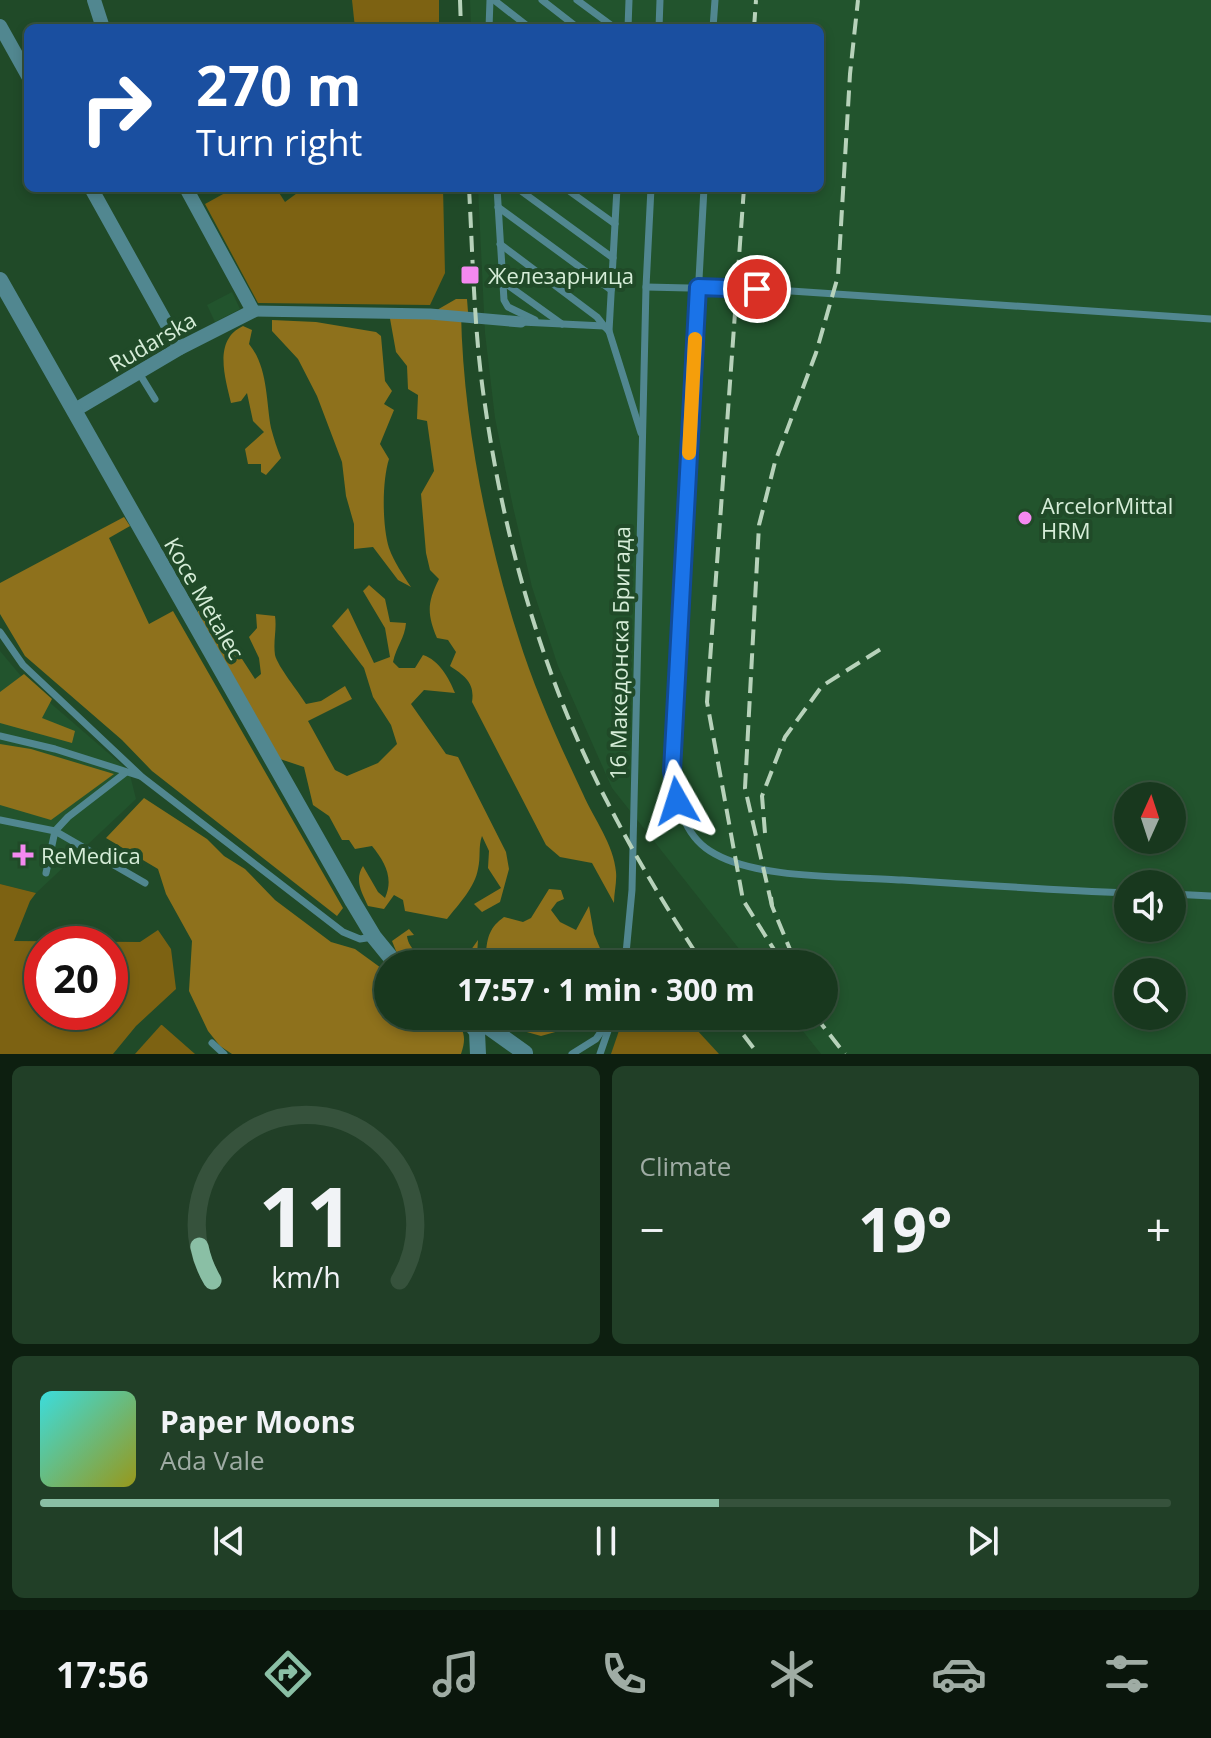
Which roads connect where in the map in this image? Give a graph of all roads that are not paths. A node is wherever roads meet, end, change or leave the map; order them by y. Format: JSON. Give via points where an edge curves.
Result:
{"nodes":[{"id":1,"x":94,"y":0,"type":"edge"},
{"id":2,"x":492,"y":0,"type":"edge"},
{"id":3,"x":542,"y":0,"type":"edge"},
{"id":4,"x":577,"y":0,"type":"edge"},
{"id":5,"x":629,"y":0,"type":"edge"},
{"id":6,"x":660,"y":0,"type":"edge"},
{"id":7,"x":715,"y":0,"type":"edge"},
{"id":8,"x":102,"y":24,"type":"edge"},
{"id":9,"x":489,"y":24,"type":"edge"},
{"id":10,"x":525,"y":24,"type":"edge"},
{"id":11,"x":573,"y":24,"type":"edge"},
{"id":12,"x":610,"y":24,"type":"edge"},
{"id":13,"x":628,"y":24,"type":"edge"},
{"id":14,"x":659,"y":24,"type":"edge"},
{"id":15,"x":713,"y":24,"type":"edge"},
{"id":16,"x":0,"y":26,"type":"edge"},
{"id":17,"x":24,"y":69,"type":"edge"},
{"id":18,"x":93,"y":192,"type":"edge"},
{"id":19,"x":188,"y":192,"type":"edge"},
{"id":20,"x":497,"y":192,"type":"edge"},
{"id":21,"x":522,"y":192,"type":"edge"},
{"id":22,"x":571,"y":192,"type":"edge"},
{"id":23,"x":617,"y":192,"type":"edge"},
{"id":24,"x":651,"y":192,"type":"edge"},
{"id":25,"x":704,"y":192,"type":"edge"},
{"id":26,"x":498,"y":207,"type":"junction"},
{"id":27,"x":615,"y":224,"type":"junction"},
{"id":28,"x":500,"y":244,"type":"junction"},
{"id":29,"x":613,"y":258,"type":"junction"},
{"id":30,"x":0,"y":280,"type":"edge"},
{"id":31,"x":502,"y":281,"type":"junction"},
{"id":32,"x":646,"y":287,"type":"junction"},
{"id":33,"x":698,"y":287,"type":"junction"},
{"id":34,"x":611,"y":290,"type":"junction"},
{"id":35,"x":253,"y":311,"type":"junction"},
{"id":36,"x":1211,"y":311,"type":"edge"},
{"id":37,"x":1200,"y":318,"type":"junction"},
{"id":38,"x":1211,"y":319,"type":"edge"},
{"id":39,"x":521,"y":322,"type":"joint"},
{"id":40,"x":542,"y":323,"type":"junction"},
{"id":41,"x":562,"y":324,"type":"junction"},
{"id":42,"x":607,"y":328,"type":"junction"},
{"id":43,"x":180,"y":348,"type":"junction"},
{"id":44,"x":139,"y":373,"type":"junction"},
{"id":45,"x":155,"y":399,"type":"dead end"},
{"id":46,"x":75,"y":410,"type":"junction"},
{"id":47,"x":643,"y":439,"type":"junction"},
{"id":48,"x":1,"y":634,"type":"edge"},
{"id":49,"x":0,"y":736,"type":"edge"},
{"id":50,"x":125,"y":773,"type":"junction"},
{"id":51,"x":142,"y":777,"type":"junction"},
{"id":52,"x":0,"y":820,"type":"edge"},
{"id":53,"x":55,"y":831,"type":"junction"},
{"id":54,"x":46,"y":873,"type":"dead end"},
{"id":55,"x":145,"y":883,"type":"dead end"},
{"id":56,"x":1114,"y":893,"type":"edge"},
{"id":57,"x":1186,"y":895,"type":"edge"},
{"id":58,"x":1211,"y":896,"type":"edge"},
{"id":59,"x":374,"y":937,"type":"junction"},
{"id":60,"x":385,"y":950,"type":"edge"},
{"id":61,"x":626,"y":950,"type":"edge"},
{"id":62,"x":476,"y":1030,"type":"edge"},
{"id":63,"x":495,"y":1030,"type":"edge"},
{"id":64,"x":602,"y":1030,"type":"edge"},
{"id":65,"x":608,"y":1030,"type":"edge"},
{"id":66,"x":212,"y":1043,"type":"dead end"},
{"id":67,"x":530,"y":1053,"type":"edge"},
{"id":68,"x":224,"y":1054,"type":"edge"},
{"id":69,"x":478,"y":1054,"type":"edge"},
{"id":70,"x":506,"y":1054,"type":"edge"},
{"id":71,"x":572,"y":1054,"type":"edge"},
{"id":72,"x":600,"y":1054,"type":"edge"}],
"edges":[{"from":1,"to":8,"type":"street"},
{"from":2,"to":9,"type":"lane"},
{"from":2,"to":10,"type":"lane"},
{"from":3,"to":11,"type":"lane"},
{"from":4,"to":12,"type":"lane"},
{"from":5,"to":13,"type":"lane"},
{"from":6,"to":14,"type":"lane"},
{"from":7,"to":15,"type":"lane"},
{"from":16,"to":17,"type":"street"},
{"from":18,"to":43,"type":"street"},
{"from":19,"to":35,"type":"street"},
{"from":20,"to":26,"type":"lane"},
{"from":21,"to":29,"type":"lane"},
{"from":22,"to":27,"type":"lane"},
{"from":23,"to":27,"type":"lane"},
{"from":24,"to":32,"type":"lane","name":"16 Македонска Бригада"},
{"from":25,"to":33,"type":"lane"},
{"from":26,"to":28,"type":"lane"},
{"from":26,"to":34,"type":"lane"},
{"from":27,"to":29,"type":"lane"},
{"from":28,"to":31,"type":"lane"},
{"from":28,"to":42,"type":"lane"},
{"from":29,"to":34,"type":"lane"},
{"from":30,"to":46,"type":"street","name":"Koce Metalec"},
{"from":31,"to":40,"type":"lane","via":[[508,307]]},
{"from":31,"to":41,"type":"lane"},
{"from":32,"to":33,"type":"lane"},
{"from":32,"to":47,"type":"lane","name":"16 Македонска Бригада"},
{"from":33,"to":37,"type":"lane"},
{"from":33,"to":56,"type":"lane","via":[[672,771],[691,834],[707,850],[747,867]]},
{"from":34,"to":42,"type":"lane"},
{"from":35,"to":39,"type":"street","via":[[430,314]]},
{"from":35,"to":43,"type":"street","name":"Rudarska"},
{"from":36,"to":37,"type":"lane"},
{"from":37,"to":38,"type":"lane"},
{"from":39,"to":40,"type":"lane"},
{"from":40,"to":41,"type":"lane"},
{"from":41,"to":42,"type":"lane"},
{"from":42,"to":47,"type":"lane"},
{"from":43,"to":44,"type":"street","name":"Rudarska"},
{"from":44,"to":45,"type":"lane"},
{"from":44,"to":46,"type":"street","name":"Rudarska"},
{"from":46,"to":59,"type":"street","name":"Koce Metalec"},
{"from":47,"to":61,"type":"lane","name":"16 Македонска Бригада"},
{"from":48,"to":51,"type":"lane","via":[[23,665]]},
{"from":49,"to":50,"type":"lane"},
{"from":50,"to":51,"type":"lane"},
{"from":50,"to":53,"type":"lane"},
{"from":51,"to":59,"type":"lane","via":[[343,932],[360,939]]},
{"from":52,"to":53,"type":"lane"},
{"from":53,"to":54,"type":"lane"},
{"from":53,"to":55,"type":"lane"},
{"from":57,"to":58,"type":"lane"},
{"from":59,"to":60,"type":"street","name":"Koce Metalec"},
{"from":62,"to":69,"type":"street"},
{"from":63,"to":67,"type":"street"},
{"from":64,"to":71,"type":"lane"},
{"from":65,"to":72,"type":"lane"},
{"from":66,"to":68,"type":"lane"},
{"from":67,"to":70,"type":"street"}]}
